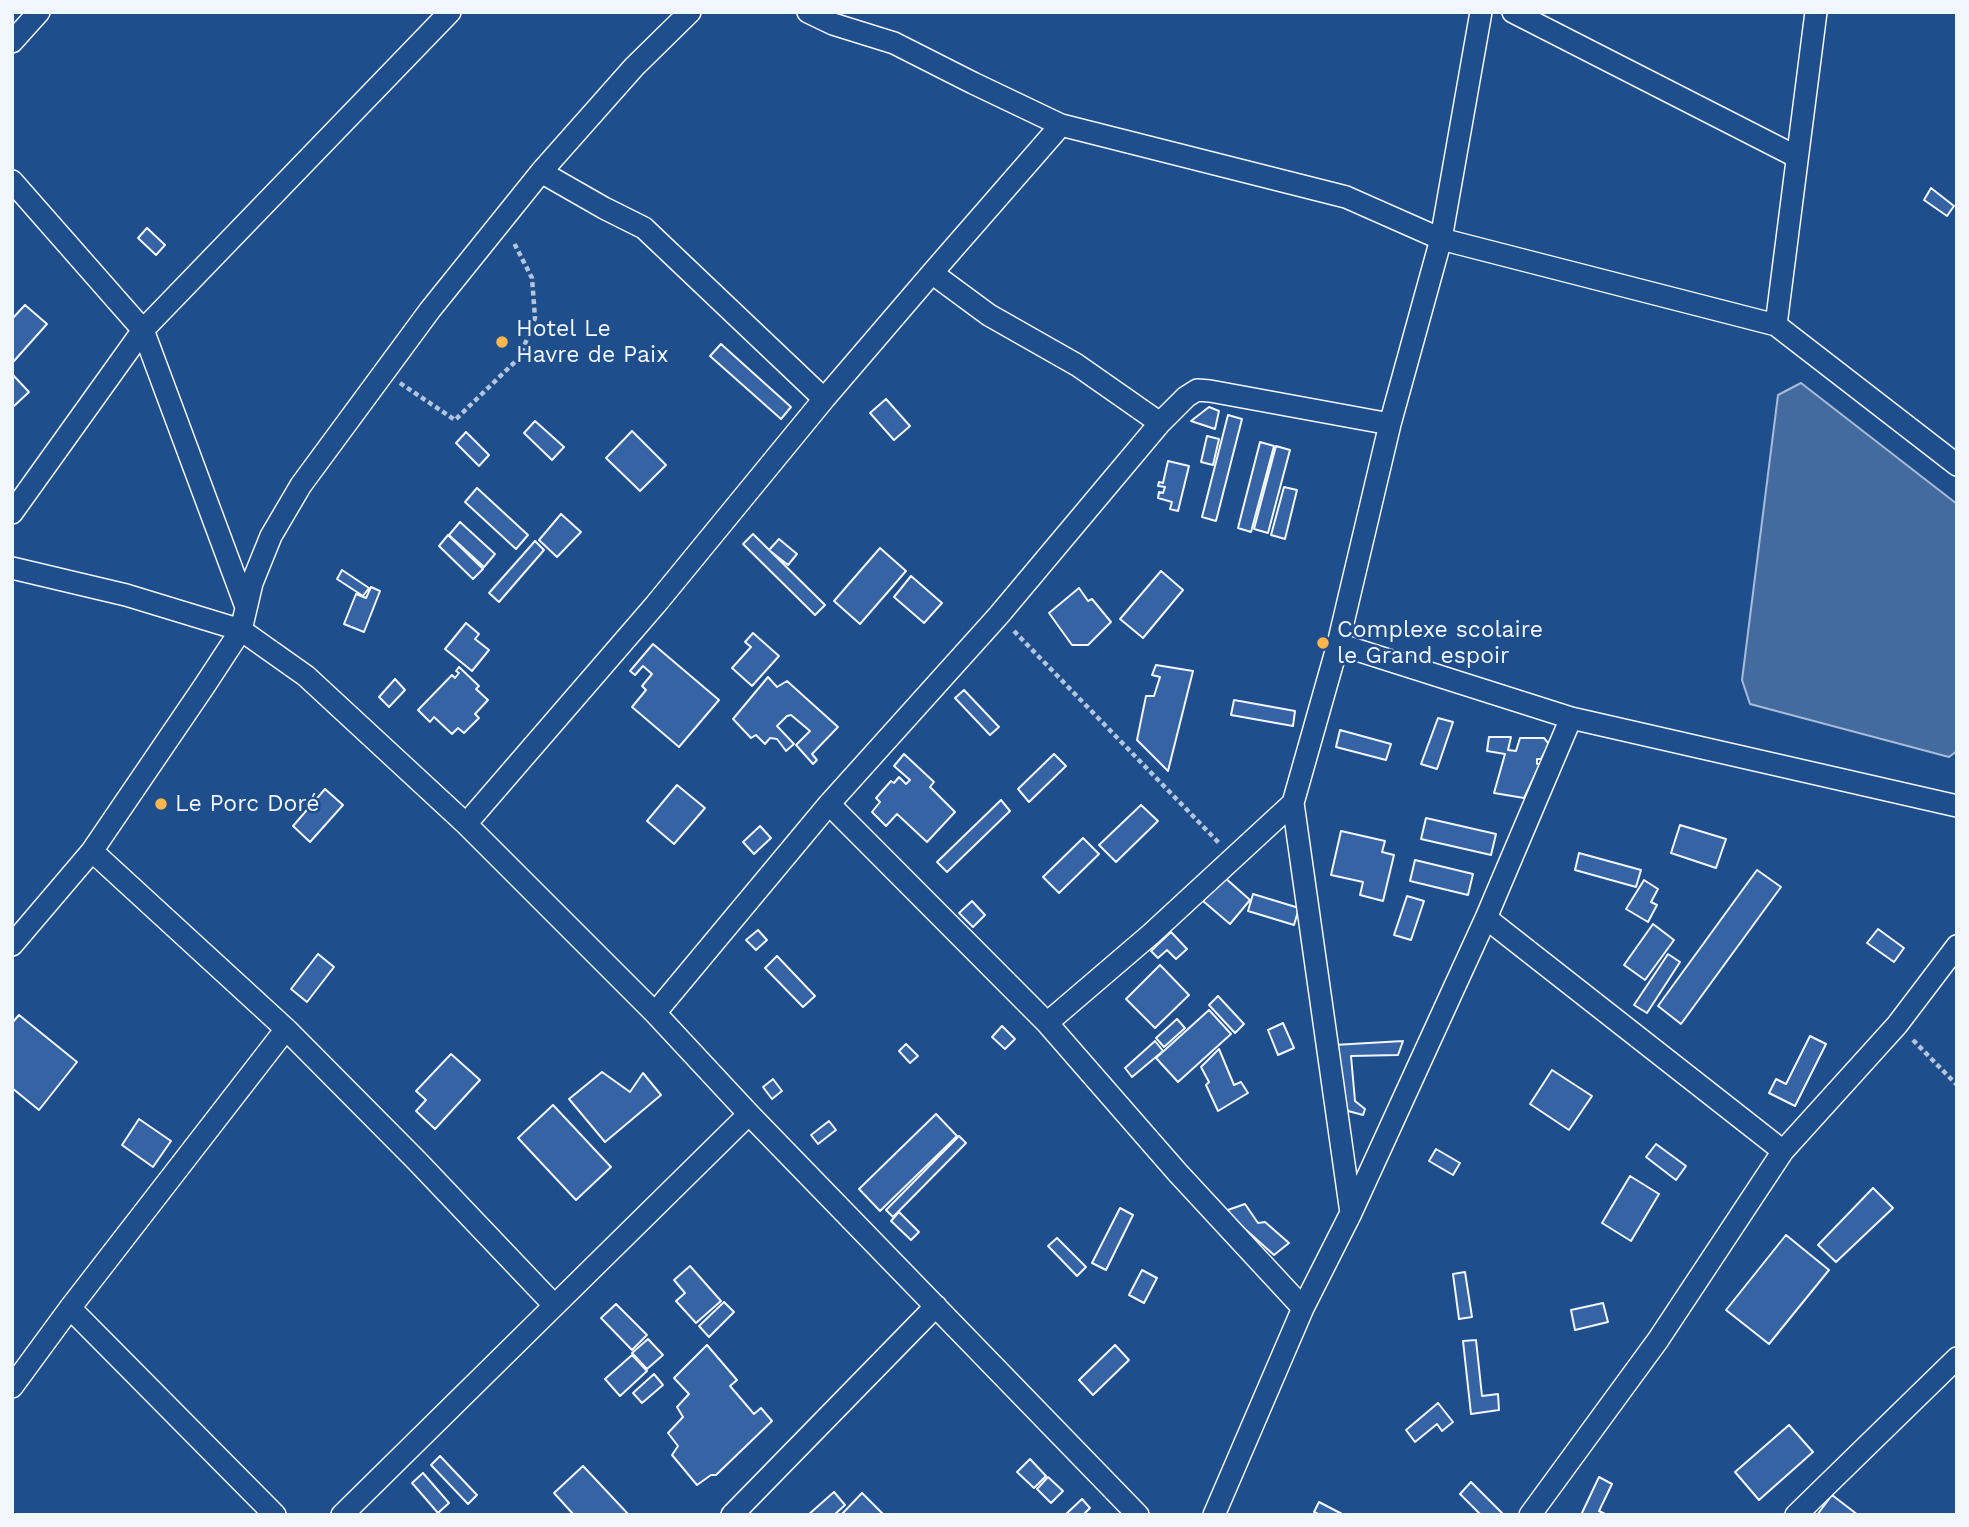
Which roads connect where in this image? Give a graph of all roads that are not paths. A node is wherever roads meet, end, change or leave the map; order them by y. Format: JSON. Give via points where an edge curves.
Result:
{"nodes":[{"id":1,"x":39,"y":12,"type":"edge"},
{"id":2,"x":450,"y":12,"type":"edge"},
{"id":3,"x":690,"y":12,"type":"edge"},
{"id":4,"x":808,"y":12,"type":"edge"},
{"id":5,"x":1481,"y":12,"type":"edge"},
{"id":6,"x":1513,"y":12,"type":"edge"},
{"id":7,"x":1816,"y":12,"type":"edge"},
{"id":8,"x":1545,"y":20,"type":"edge"},
{"id":9,"x":12,"y":42,"type":"edge"},
{"id":10,"x":1060,"y":125,"type":"junction"},
{"id":11,"x":1797,"y":157,"type":"junction"},
{"id":12,"x":541,"y":172,"type":"junction"},
{"id":13,"x":12,"y":181,"type":"edge"},
{"id":14,"x":1441,"y":239,"type":"junction"},
{"id":15,"x":932,"y":272,"type":"junction"},
{"id":16,"x":1776,"y":325,"type":"junction"},
{"id":17,"x":144,"y":330,"type":"junction"},
{"id":18,"x":824,"y":400,"type":"junction"},
{"id":19,"x":1160,"y":423,"type":"junction"},
{"id":20,"x":1390,"y":424,"type":"junction"},
{"id":21,"x":1957,"y":465,"type":"edge"},
{"id":22,"x":12,"y":513,"type":"edge"},
{"id":23,"x":12,"y":568,"type":"edge"},
{"id":24,"x":246,"y":607,"type":"junction"},
{"id":25,"x":241,"y":630,"type":"junction"},
{"id":26,"x":1338,"y":644,"type":"junction"},
{"id":27,"x":1571,"y":718,"type":"junction"},
{"id":28,"x":1293,"y":803,"type":"junction"},
{"id":29,"x":829,"y":804,"type":"junction"},
{"id":30,"x":1957,"y":806,"type":"edge"},
{"id":31,"x":466,"y":824,"type":"junction"},
{"id":32,"x":92,"y":851,"type":"junction"},
{"id":33,"x":1486,"y":918,"type":"junction"},
{"id":34,"x":12,"y":945,"type":"edge"},
{"id":35,"x":1957,"y":947,"type":"edge"},
{"id":36,"x":655,"y":1013,"type":"junction"},
{"id":37,"x":1047,"y":1023,"type":"junction"},
{"id":38,"x":286,"y":1030,"type":"junction"},
{"id":39,"x":749,"y":1114,"type":"junction"},
{"id":40,"x":1783,"y":1151,"type":"junction"},
{"id":41,"x":1351,"y":1213,"type":"junction"},
{"id":42,"x":554,"y":1305,"type":"junction"},
{"id":43,"x":936,"y":1306,"type":"junction"},
{"id":44,"x":70,"y":1308,"type":"junction"},
{"id":45,"x":1303,"y":1308,"type":"junction"},
{"id":46,"x":1957,"y":1358,"type":"edge"},
{"id":47,"x":12,"y":1387,"type":"edge"},
{"id":48,"x":275,"y":1515,"type":"edge"},
{"id":49,"x":342,"y":1515,"type":"edge"},
{"id":50,"x":732,"y":1515,"type":"edge"},
{"id":51,"x":1138,"y":1515,"type":"edge"},
{"id":52,"x":1214,"y":1515,"type":"edge"},
{"id":53,"x":1530,"y":1515,"type":"edge"},
{"id":54,"x":1796,"y":1515,"type":"edge"}],
"edges":[{"from":1,"to":9,"type":"street"},
{"from":2,"to":17,"type":"street"},
{"from":3,"to":12,"type":"street"},
{"from":4,"to":10,"type":"street","via":[[894,43]]},
{"from":5,"to":14,"type":"street"},
{"from":6,"to":8,"type":"street"},
{"from":7,"to":11,"type":"street"},
{"from":8,"to":11,"type":"street"},
{"from":10,"to":14,"type":"street","via":[[1346,197]]},
{"from":10,"to":15,"type":"street"},
{"from":11,"to":16,"type":"street"},
{"from":12,"to":18,"type":"street","via":[[644,228]]},
{"from":12,"to":24,"type":"street","via":[[430,310],[301,485],[271,536]]},
{"from":13,"to":17,"type":"street"},
{"from":14,"to":16,"type":"street"},
{"from":14,"to":20,"type":"street"},
{"from":15,"to":18,"type":"street"},
{"from":15,"to":19,"type":"street","via":[[989,315],[1077,365]]},
{"from":16,"to":21,"type":"street"},
{"from":17,"to":22,"type":"street"},
{"from":17,"to":24,"type":"street"},
{"from":18,"to":31,"type":"street"},
{"from":19,"to":20,"type":"street","via":[[1197,390]]},
{"from":19,"to":29,"type":"street","via":[[999,615]]},
{"from":20,"to":26,"type":"street"},
{"from":23,"to":25,"type":"street","via":[[126,595]]},
{"from":24,"to":25,"type":"street"},
{"from":25,"to":31,"type":"street","via":[[306,676]]},
{"from":25,"to":32,"type":"street"},
{"from":26,"to":27,"type":"street"},
{"from":26,"to":28,"type":"street"},
{"from":27,"to":30,"type":"street"},
{"from":27,"to":33,"type":"street"},
{"from":28,"to":37,"type":"street"},
{"from":28,"to":41,"type":"street"},
{"from":29,"to":36,"type":"street"},
{"from":29,"to":37,"type":"street"},
{"from":31,"to":36,"type":"street"},
{"from":32,"to":34,"type":"street"},
{"from":32,"to":38,"type":"street"},
{"from":33,"to":40,"type":"street"},
{"from":33,"to":41,"type":"street"},
{"from":35,"to":40,"type":"street","via":[[1897,1025]]},
{"from":36,"to":39,"type":"street"},
{"from":37,"to":45,"type":"street"},
{"from":38,"to":42,"type":"street"},
{"from":38,"to":44,"type":"street"},
{"from":39,"to":42,"type":"street"},
{"from":39,"to":43,"type":"street"},
{"from":40,"to":53,"type":"street","via":[[1658,1340]]},
{"from":41,"to":45,"type":"street"},
{"from":42,"to":49,"type":"street"},
{"from":43,"to":50,"type":"street"},
{"from":43,"to":51,"type":"street"},
{"from":44,"to":47,"type":"street"},
{"from":44,"to":48,"type":"street"},
{"from":45,"to":52,"type":"street"},
{"from":46,"to":54,"type":"street"}]}
